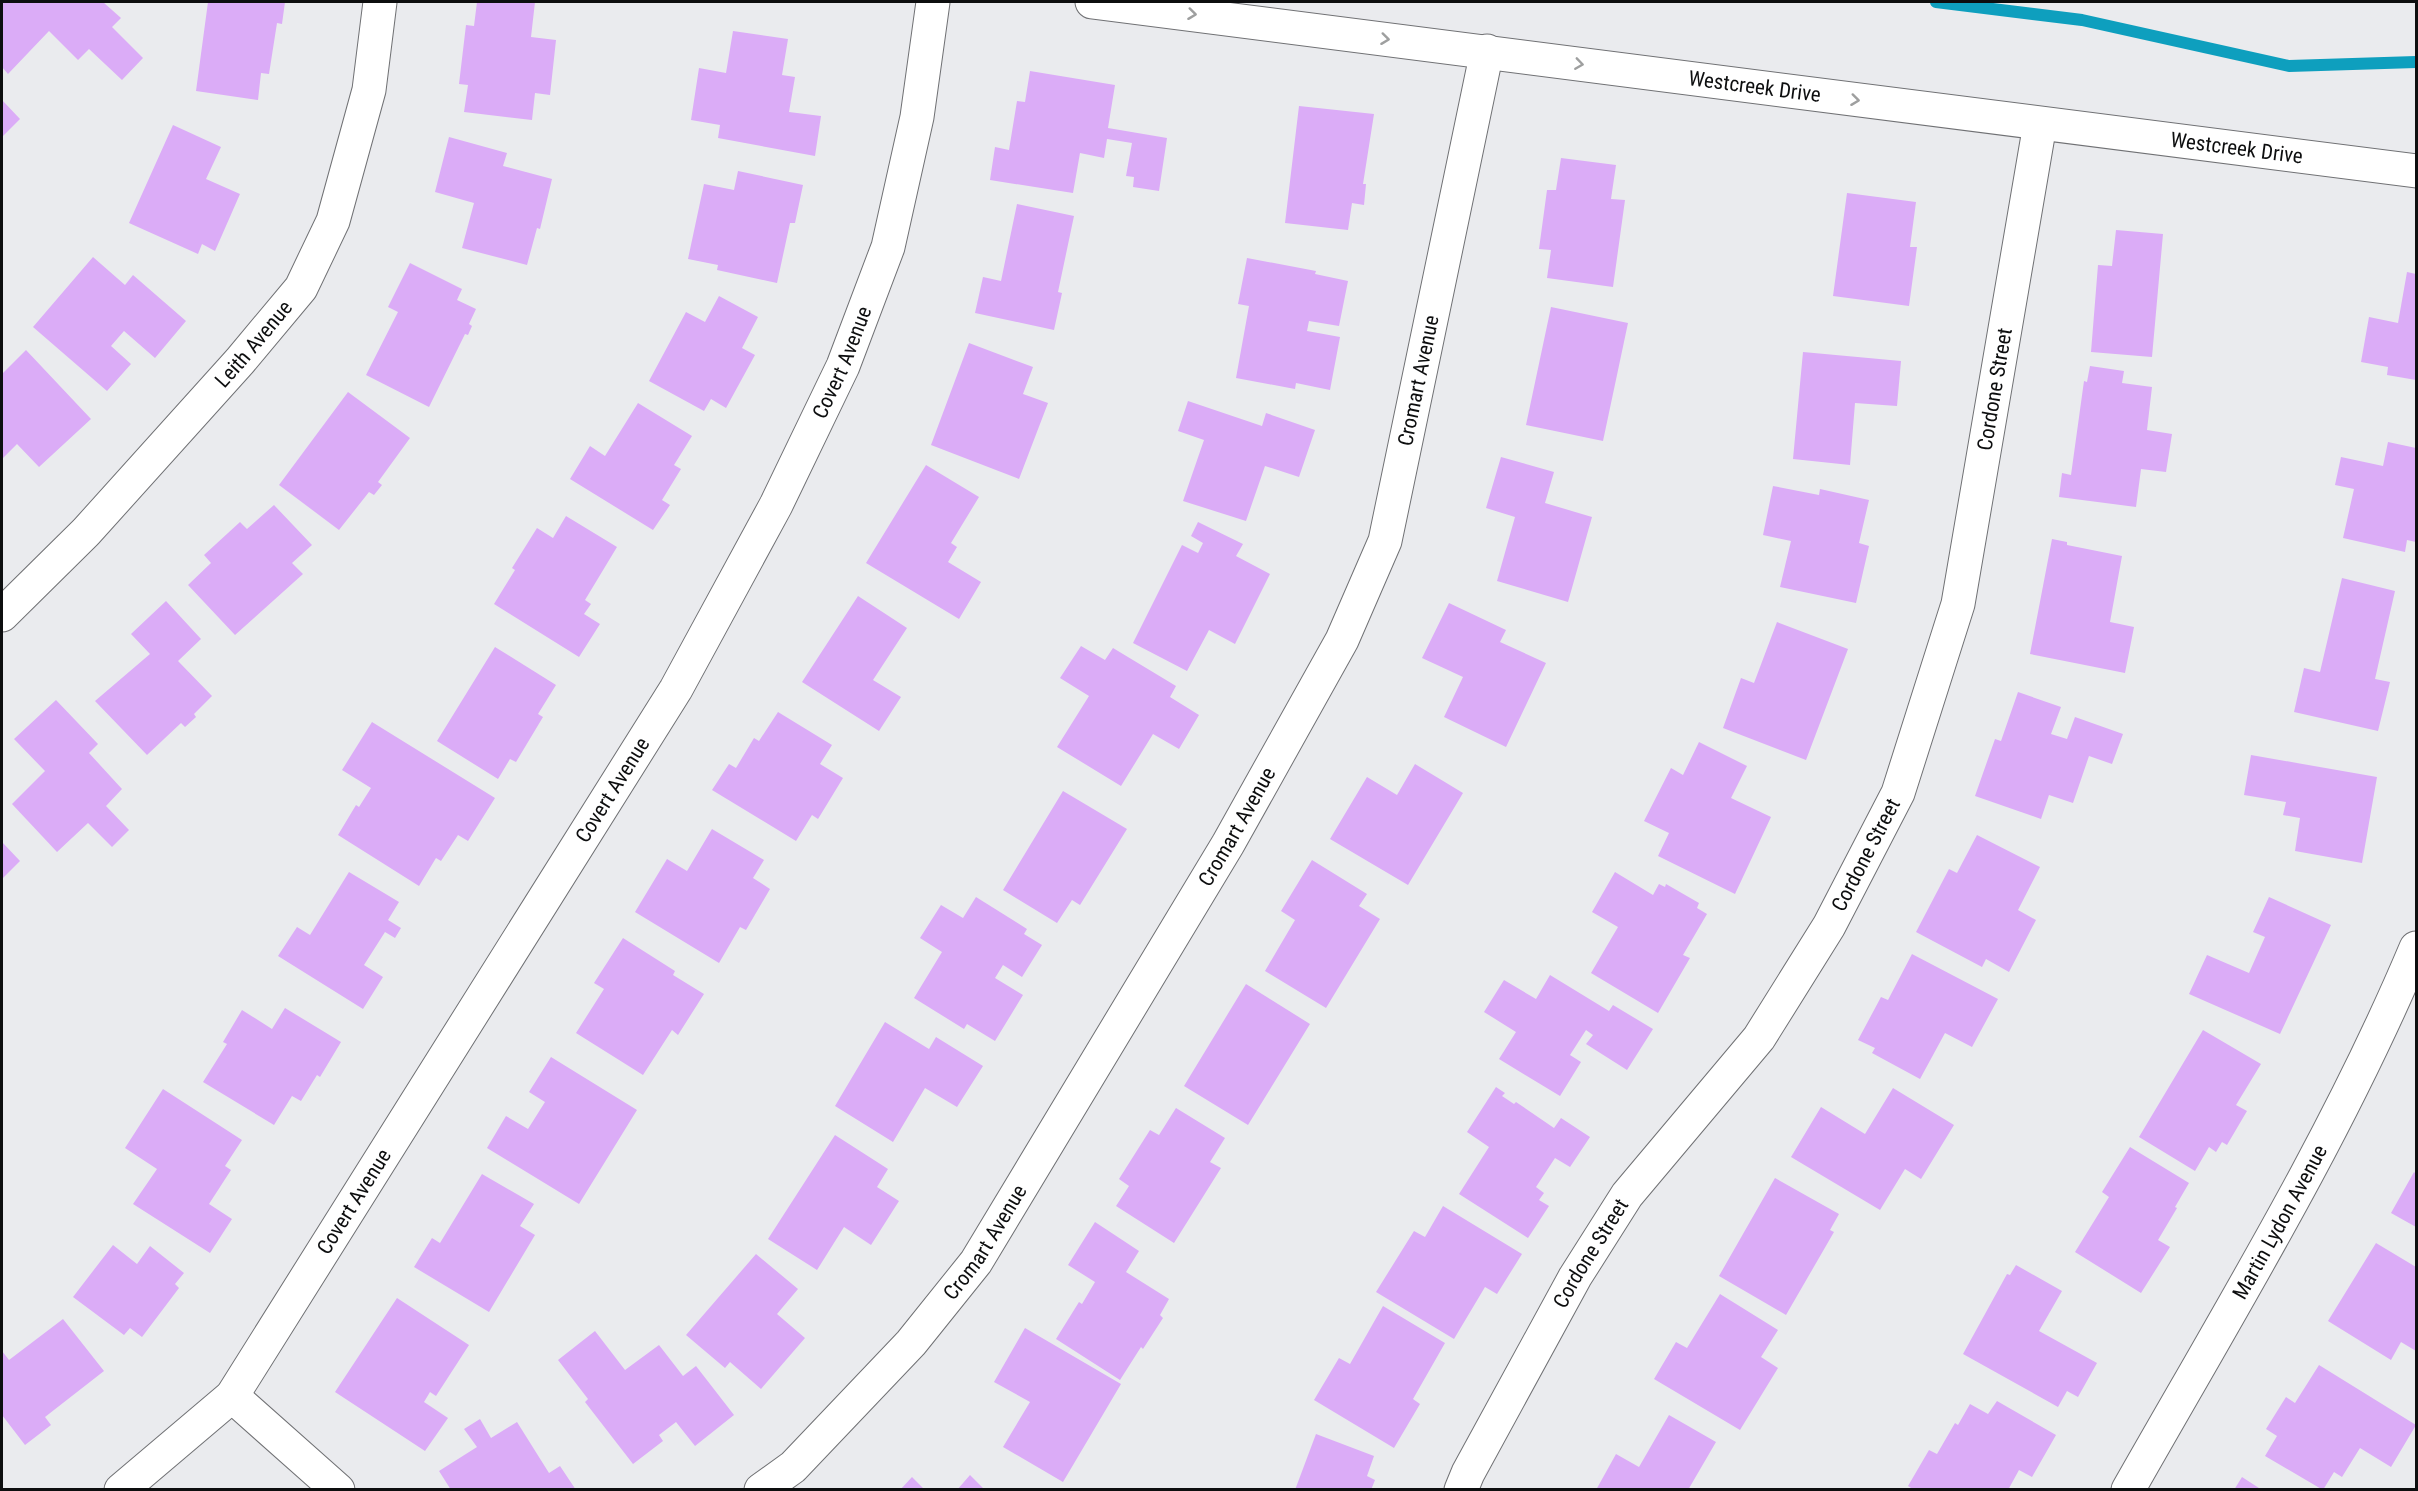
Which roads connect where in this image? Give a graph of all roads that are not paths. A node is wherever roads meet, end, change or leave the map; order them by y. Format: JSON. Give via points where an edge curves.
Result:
{"nodes":[{"id":1,"x":380,"y":2,"type":"edge"},
{"id":2,"x":933,"y":2,"type":"edge"},
{"id":3,"x":1092,"y":2,"type":"edge"},
{"id":4,"x":1487,"y":51,"type":"junction"},
{"id":5,"x":2040,"y":124,"type":"junction"},
{"id":6,"x":2416,"y":171,"type":"edge"},
{"id":7,"x":2,"y":615,"type":"edge"},
{"id":8,"x":2416,"y":948,"type":"edge"},
{"id":9,"x":232,"y":1396,"type":"junction"},
{"id":10,"x":121,"y":1490,"type":"edge"},
{"id":11,"x":338,"y":1490,"type":"edge"},
{"id":12,"x":761,"y":1490,"type":"edge"},
{"id":13,"x":1461,"y":1490,"type":"edge"},
{"id":14,"x":2128,"y":1490,"type":"edge"}],
"edges":[{"from":1,"to":7,"type":"street","name":"Leith Avenue","via":[[366,101],[333,221],[301,288],[86,532]]},
{"from":2,"to":9,"type":"street","name":"Covert Avenue","via":[[917,117],[888,247],[843,366],[776,505],[676,689]]},
{"from":3,"to":4,"type":"street","name":"Westcreek Drive","one_way":true},
{"from":4,"to":5,"type":"street","name":"Westcreek Drive","one_way":true},
{"from":4,"to":12,"type":"street","name":"Cromart Avenue","via":[[1385,541],[1342,640],[1228,844],[976,1262],[911,1343],[793,1467]]},
{"from":5,"to":6,"type":"street","name":"Westcreek Drive"},
{"from":5,"to":13,"type":"street","name":"Cordone Street","via":[[1958,604],[1898,793],[1828,926],[1758,1038],[1627,1195],[1581,1268]]},
{"from":8,"to":14,"type":"street","name":"Martin Lydon Avenue","via":[[2386,1021],[2296,1196]]},
{"from":9,"to":10,"type":"street","name":"Covert Avenue"},
{"from":9,"to":11,"type":"street"}]}
